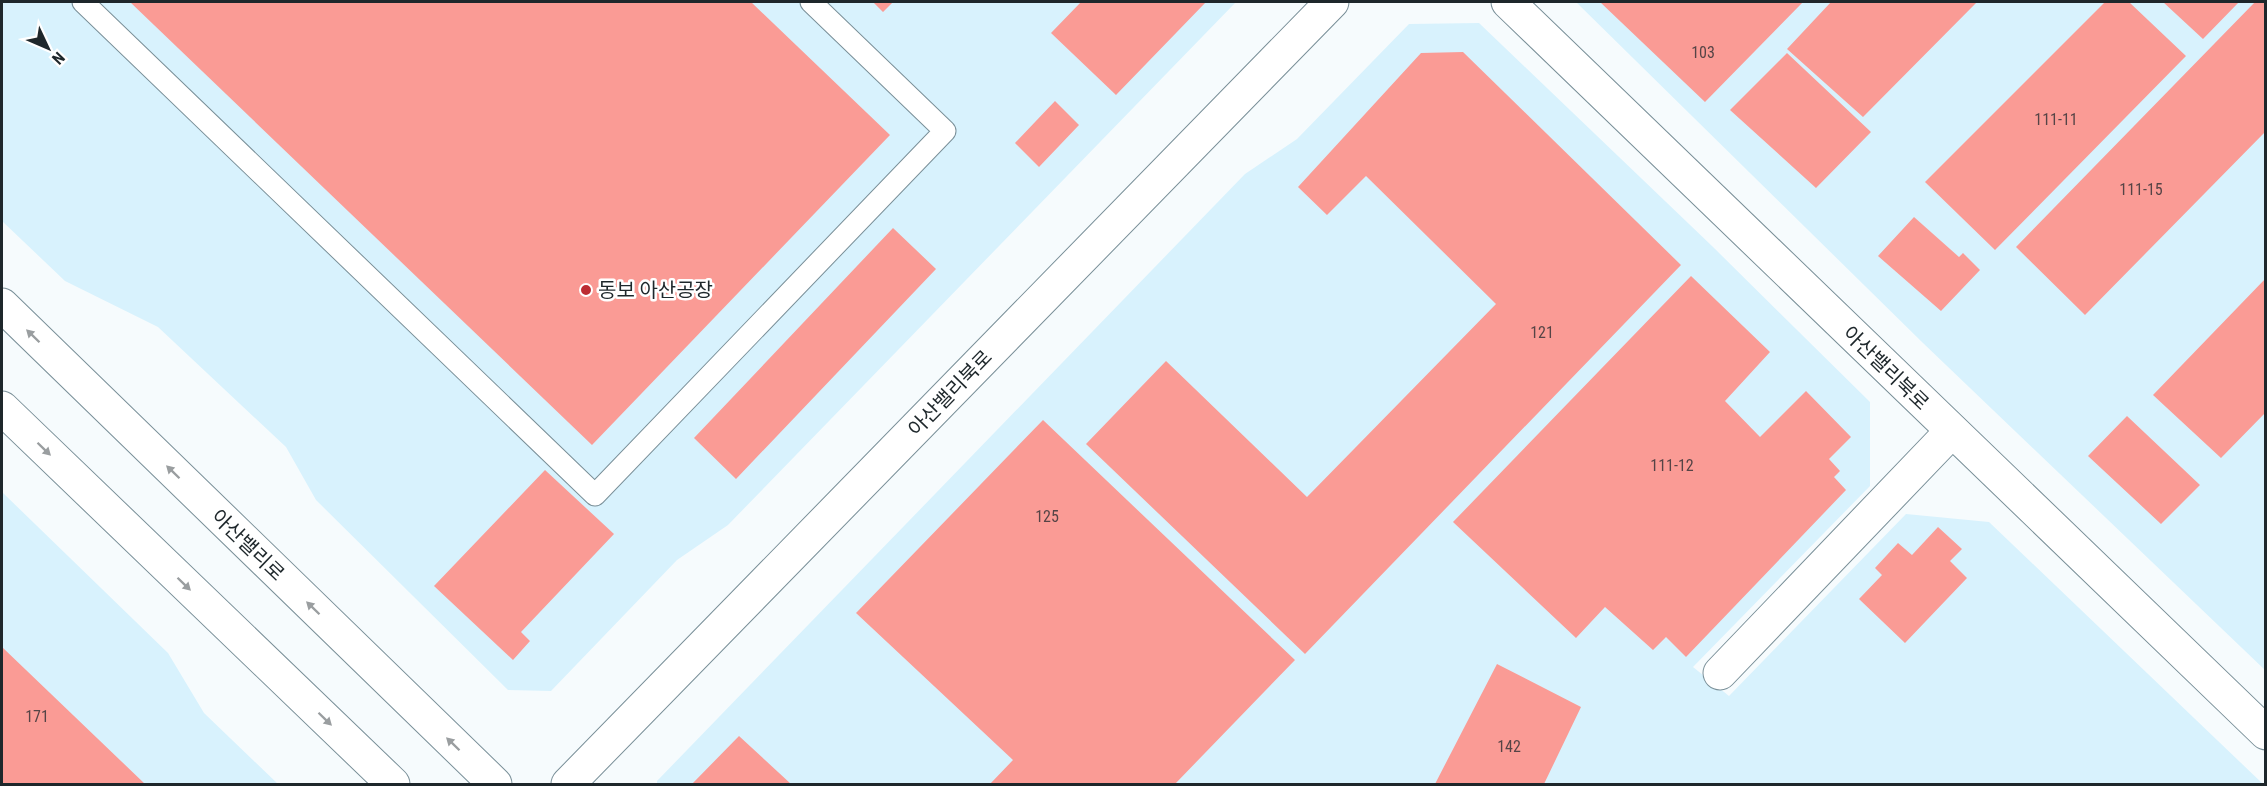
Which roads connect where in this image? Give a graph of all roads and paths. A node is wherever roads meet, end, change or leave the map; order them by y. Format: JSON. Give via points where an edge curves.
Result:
{"nodes":[{"id":1,"x":83,"y":2,"type":"edge"},
{"id":2,"x":811,"y":2,"type":"edge"},
{"id":3,"x":1332,"y":2,"type":"edge"},
{"id":4,"x":1508,"y":2,"type":"edge"},
{"id":5,"x":2,"y":305,"type":"edge"},
{"id":6,"x":2,"y":408,"type":"edge"},
{"id":7,"x":1952,"y":431,"type":"junction"},
{"id":8,"x":1720,"y":673,"type":"dead end"},
{"id":9,"x":2265,"y":733,"type":"edge"},
{"id":10,"x":393,"y":784,"type":"edge"},
{"id":11,"x":495,"y":784,"type":"edge"},
{"id":12,"x":568,"y":784,"type":"edge"}],
"edges":[{"from":1,"to":2,"type":"lane","via":[[595,495],[945,131]]},
{"from":3,"to":12,"type":"street","name":"아산밸리북로"},
{"from":4,"to":7,"type":"street","name":"아산밸리북로"},
{"from":11,"to":5,"type":"street","name":"아산밸리로","one_way":true},
{"from":6,"to":10,"type":"street","one_way":true},
{"from":7,"to":8,"type":"street"},
{"from":7,"to":9,"type":"street","name":"아산밸리북로"}]}
